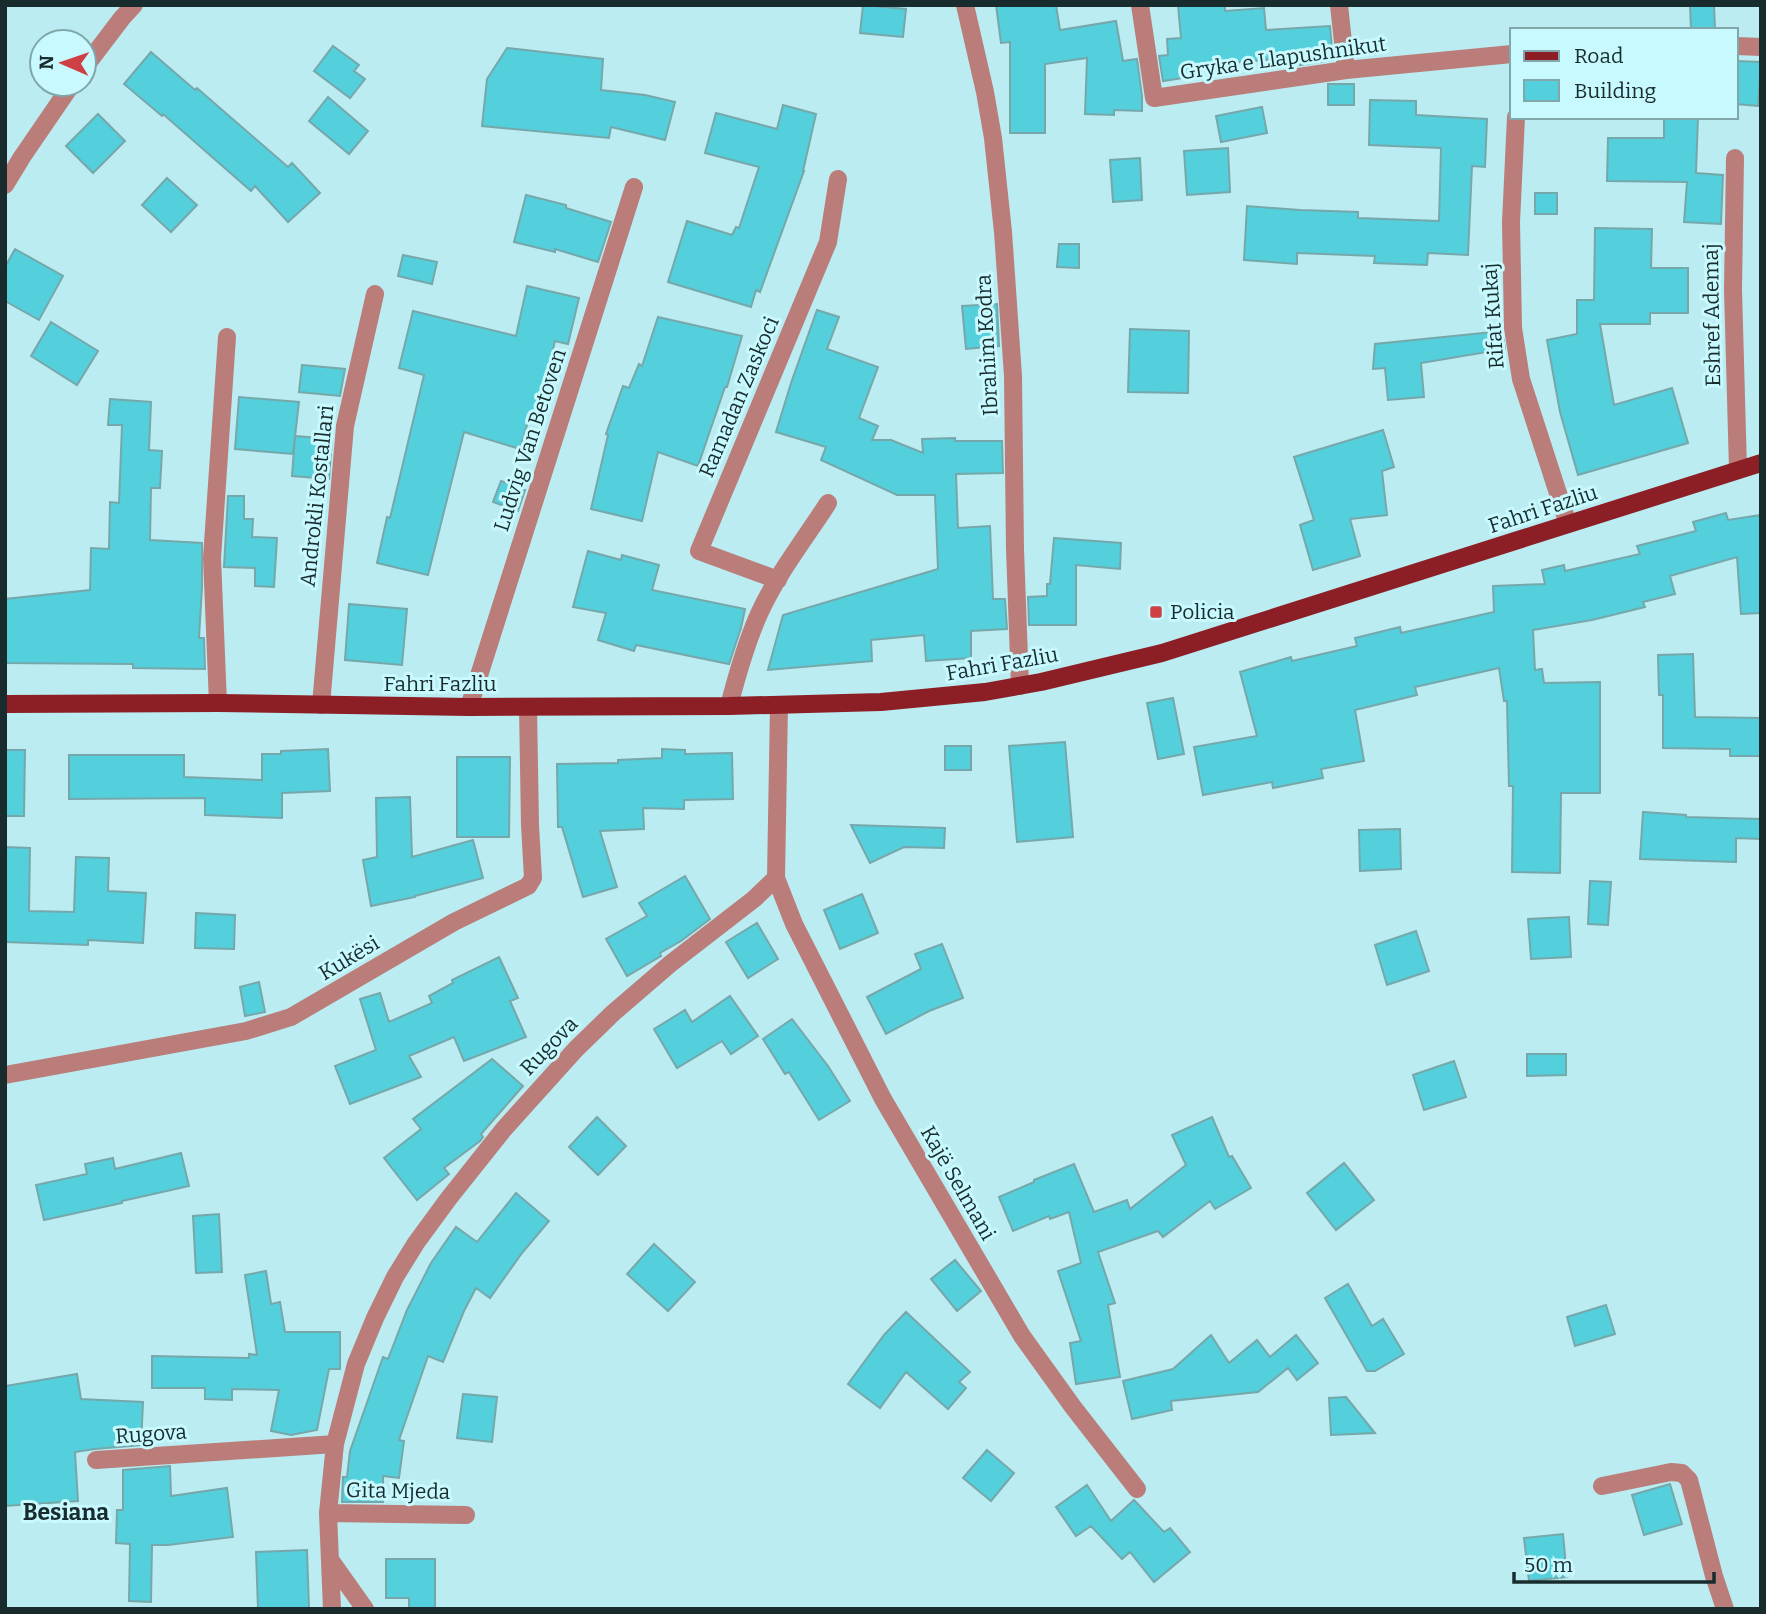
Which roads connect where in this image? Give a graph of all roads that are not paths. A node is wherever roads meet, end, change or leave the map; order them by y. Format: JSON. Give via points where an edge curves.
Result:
{"nodes":[{"id":1,"x":134,"y":5,"type":"edge"},
{"id":2,"x":965,"y":5,"type":"edge"},
{"id":3,"x":1140,"y":5,"type":"edge"},
{"id":4,"x":1339,"y":5,"type":"edge"},
{"id":5,"x":1738,"y":46,"type":"edge"},
{"id":6,"x":1761,"y":47,"type":"edge"},
{"id":7,"x":98,"y":50,"type":"edge"},
{"id":8,"x":1510,"y":54,"type":"edge"},
{"id":9,"x":1346,"y":70,"type":"junction"},
{"id":10,"x":62,"y":98,"type":"edge"},
{"id":11,"x":1516,"y":119,"type":"edge"},
{"id":12,"x":1735,"y":158,"type":"dead end"},
{"id":13,"x":838,"y":179,"type":"dead end"},
{"id":14,"x":5,"y":185,"type":"edge"},
{"id":15,"x":634,"y":187,"type":"dead end"},
{"id":16,"x":375,"y":294,"type":"dead end"},
{"id":17,"x":226,"y":337,"type":"dead end"},
{"id":18,"x":1761,"y":463,"type":"edge"},
{"id":19,"x":1738,"y":470,"type":"junction"},
{"id":20,"x":828,"y":503,"type":"dead end"},
{"id":21,"x":1568,"y":524,"type":"junction"},
{"id":22,"x":778,"y":580,"type":"junction"},
{"id":23,"x":1020,"y":686,"type":"junction"},
{"id":24,"x":218,"y":702,"type":"junction"},
{"id":25,"x":5,"y":704,"type":"edge"},
{"id":26,"x":321,"y":705,"type":"junction"},
{"id":27,"x":779,"y":705,"type":"junction"},
{"id":28,"x":729,"y":706,"type":"junction"},
{"id":29,"x":469,"y":707,"type":"junction"},
{"id":30,"x":528,"y":707,"type":"junction"},
{"id":31,"x":776,"y":878,"type":"junction"},
{"id":32,"x":5,"y":1075,"type":"edge"},
{"id":33,"x":335,"y":1444,"type":"junction"},
{"id":34,"x":96,"y":1460,"type":"dead end"},
{"id":35,"x":1602,"y":1486,"type":"dead end"},
{"id":36,"x":1137,"y":1489,"type":"dead end"},
{"id":37,"x":328,"y":1513,"type":"junction"},
{"id":38,"x":466,"y":1515,"type":"dead end"},
{"id":39,"x":331,"y":1561,"type":"junction"},
{"id":40,"x":331,"y":1609,"type":"edge"},
{"id":41,"x":365,"y":1609,"type":"edge"},
{"id":42,"x":1725,"y":1609,"type":"edge"}],
"edges":[{"from":1,"to":7,"type":"street"},
{"from":2,"to":23,"type":"street","name":"Ibrahim Kodra","via":[[993,138],[1003,232],[1013,376]]},
{"from":3,"to":9,"type":"street","name":"Gryka e Llapushnikut","via":[[1154,98]]},
{"from":4,"to":9,"type":"street"},
{"from":5,"to":6,"type":"street"},
{"from":8,"to":9,"type":"street","name":"Gryka e Llapushnikut"},
{"from":10,"to":14,"type":"street"},
{"from":11,"to":21,"type":"street","name":"Rifat Kukaj","via":[[1513,328],[1521,379]]},
{"from":12,"to":19,"type":"street","name":"Eshref Ademaj"},
{"from":13,"to":22,"type":"street","name":"Ramadan Zaskoci","via":[[828,242],[699,551]]},
{"from":15,"to":29,"type":"street","name":"Ludvig Van Betoven"},
{"from":16,"to":26,"type":"street","name":"Androkli Kostallari","via":[[345,426]]},
{"from":17,"to":24,"type":"street","via":[[212,558]]},
{"from":18,"to":19,"type":"main road","name":"Fahri Fazliu"},
{"from":19,"to":21,"type":"main road","name":"Fahri Fazliu"},
{"from":20,"to":22,"type":"street"},
{"from":21,"to":23,"type":"main road","name":"Fahri Fazliu","via":[[1162,653]]},
{"from":22,"to":28,"type":"street","via":[[747,645]]},
{"from":23,"to":27,"type":"main road","name":"Fahri Fazliu","via":[[907,701]]},
{"from":24,"to":25,"type":"main road","name":"Fahri Fazliu"},
{"from":24,"to":26,"type":"main road","name":"Fahri Fazliu"},
{"from":26,"to":29,"type":"main road","name":"Fahri Fazliu"},
{"from":27,"to":28,"type":"main road","name":"Fahri Fazliu"},
{"from":27,"to":31,"type":"street"},
{"from":28,"to":30,"type":"main road","name":"Fahri Fazliu"},
{"from":29,"to":30,"type":"main road","name":"Fahri Fazliu"},
{"from":30,"to":32,"type":"street","name":"Kukësi","via":[[533,878],[528,886],[454,922],[291,1017],[246,1031]]},
{"from":31,"to":33,"type":"street","name":"Rugova","via":[[612,1013],[546,1080],[449,1198],[409,1254],[375,1318],[356,1364]]},
{"from":31,"to":36,"type":"street","name":"Kajë Selmani","via":[[793,924],[883,1099],[1021,1336]]},
{"from":33,"to":34,"type":"street","name":"Rugova"},
{"from":33,"to":37,"type":"street","name":"Rugova"},
{"from":35,"to":42,"type":"street","via":[[1682,1473],[1689,1480]]},
{"from":37,"to":38,"type":"street","name":"Gita Mjeda"},
{"from":37,"to":39,"type":"street","name":"Rugova"},
{"from":39,"to":40,"type":"street","name":"Rugova"},
{"from":39,"to":41,"type":"street"}]}
